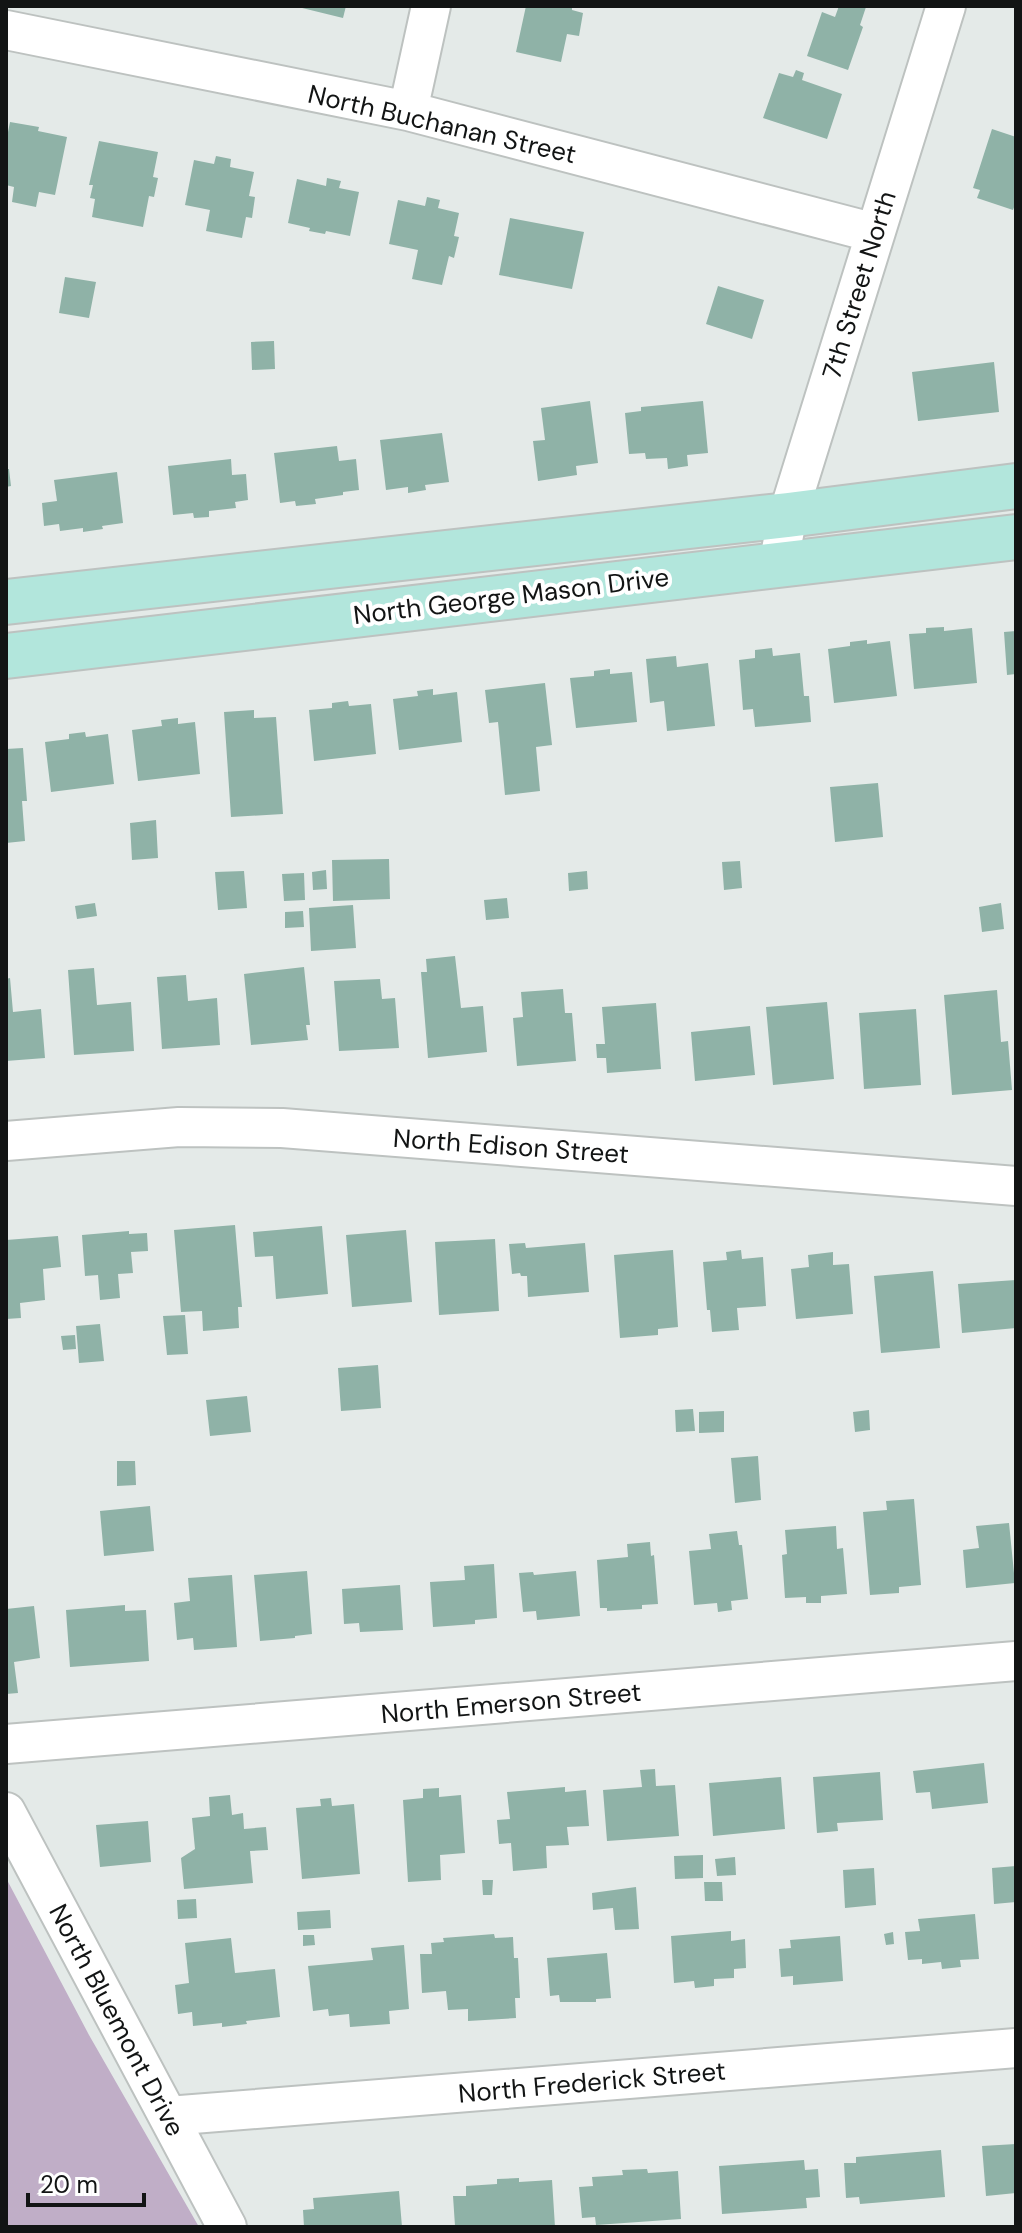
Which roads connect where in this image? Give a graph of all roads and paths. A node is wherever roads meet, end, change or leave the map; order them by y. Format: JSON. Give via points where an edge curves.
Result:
{"nodes":[{"id":1,"x":431,"y":6,"type":"edge"},
{"id":2,"x":946,"y":6,"type":"edge"},
{"id":3,"x":6,"y":30,"type":"edge"},
{"id":4,"x":408,"y":111,"type":"junction"},
{"id":5,"x":875,"y":233,"type":"junction"},
{"id":6,"x":1016,"y":486,"type":"edge"},
{"id":7,"x":788,"y":515,"type":"junction"},
{"id":8,"x":1016,"y":537,"type":"edge"},
{"id":9,"x":778,"y":565,"type":"junction"},
{"id":10,"x":6,"y":602,"type":"edge"},
{"id":11,"x":6,"y":656,"type":"edge"},
{"id":12,"x":6,"y":1141,"type":"edge"},
{"id":13,"x":1016,"y":1186,"type":"edge"},
{"id":14,"x":1016,"y":1661,"type":"edge"},
{"id":15,"x":6,"y":1744,"type":"edge"},
{"id":16,"x":6,"y":1812,"type":"edge"},
{"id":17,"x":1016,"y":2048,"type":"edge"},
{"id":18,"x":168,"y":2116,"type":"junction"},
{"id":19,"x":227,"y":2227,"type":"edge"}],
"edges":[{"from":1,"to":4,"type":"street"},
{"from":2,"to":5,"type":"street","name":"7th Street North"},
{"from":3,"to":4,"type":"street","name":"North Buchanan Street"},
{"from":4,"to":5,"type":"street","name":"North Buchanan Street"},
{"from":5,"to":7,"type":"street","name":"7th Street North"},
{"from":6,"to":7,"type":"main road","name":"North George Mason Drive"},
{"from":7,"to":9,"type":"street","name":"7th Street North"},
{"from":7,"to":10,"type":"main road","name":"North George Mason Drive"},
{"from":8,"to":9,"type":"main road","name":"North George Mason Drive"},
{"from":9,"to":11,"type":"main road","name":"North George Mason Drive"},
{"from":12,"to":13,"type":"street","name":"North Edison Street","via":[[179,1127],[282,1128]]},
{"from":14,"to":15,"type":"street","name":"North Emerson Street"},
{"from":16,"to":18,"type":"street","name":"North Bluemont Drive"},
{"from":17,"to":18,"type":"street","name":"North Frederick Street"},
{"from":18,"to":19,"type":"street","name":"North Bluemont Drive"}]}
